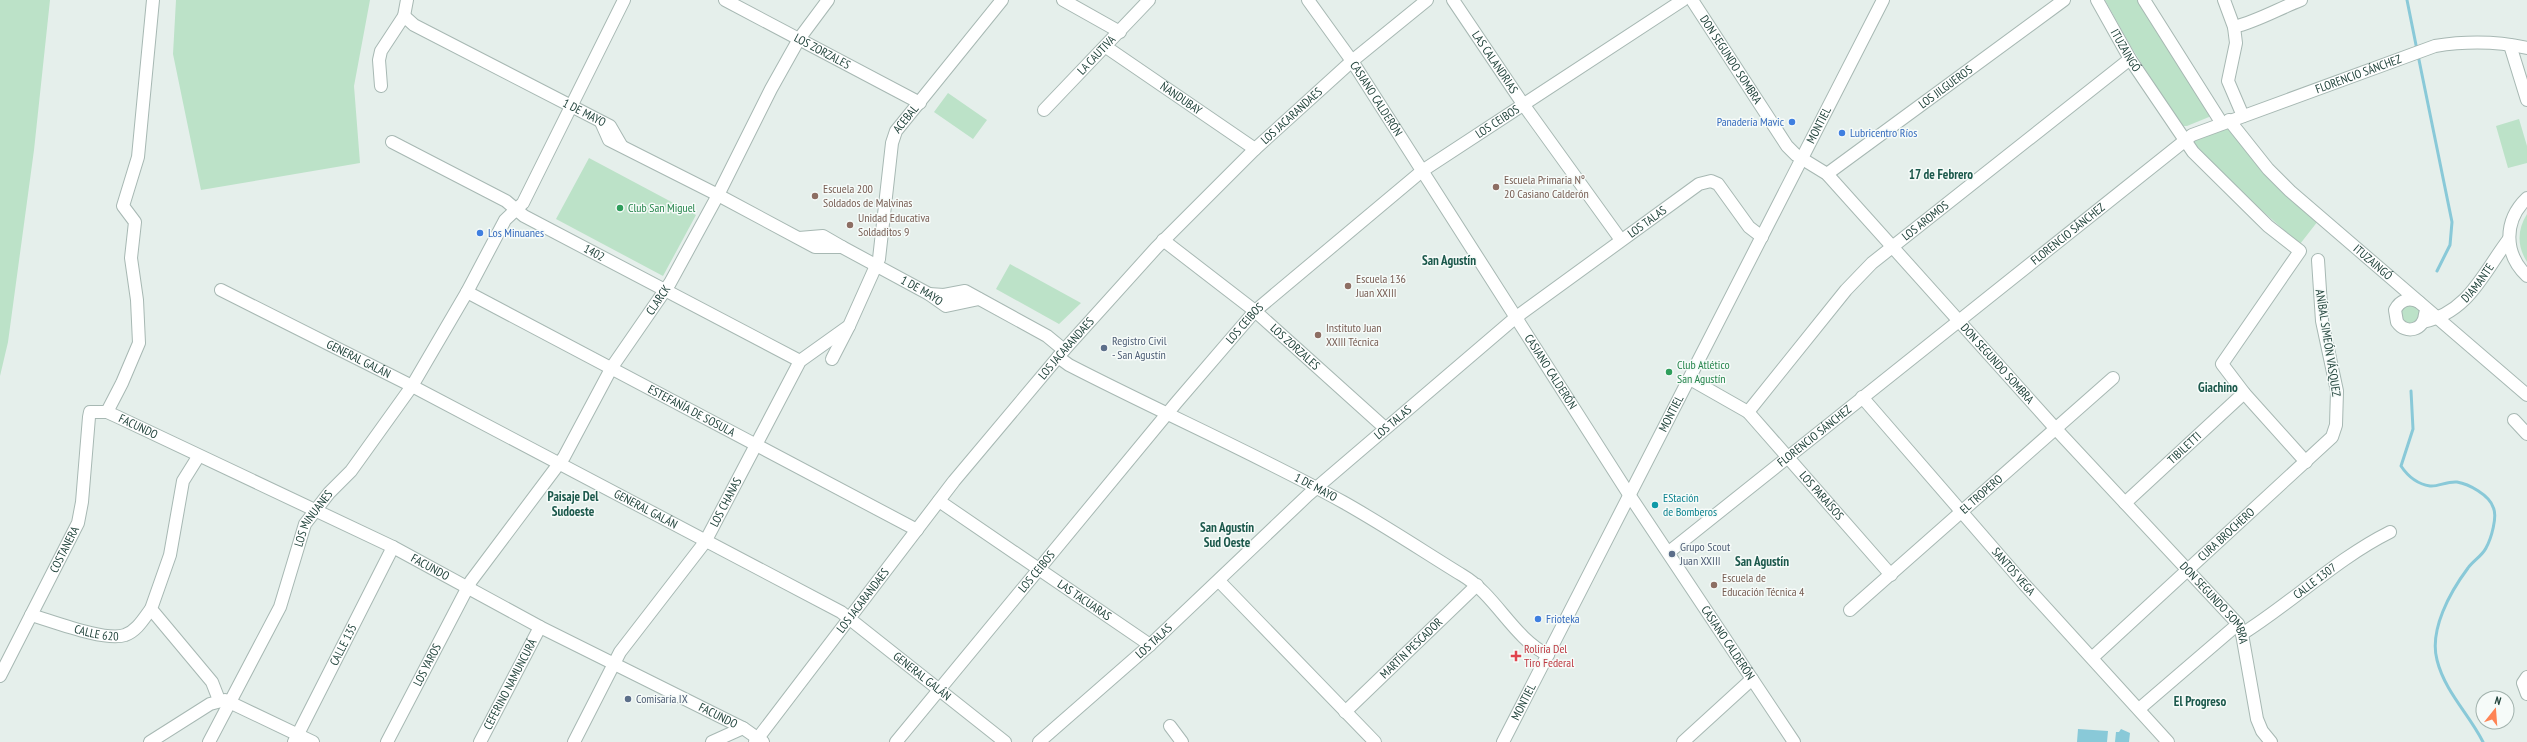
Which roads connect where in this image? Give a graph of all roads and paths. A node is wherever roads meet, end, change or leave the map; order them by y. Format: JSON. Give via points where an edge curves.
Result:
{"nodes":[{"id":1,"x":153,"y":0,"type":"edge"},
{"id":2,"x":407,"y":0,"type":"edge"},
{"id":3,"x":624,"y":0,"type":"edge"},
{"id":4,"x":725,"y":0,"type":"edge"},
{"id":5,"x":828,"y":0,"type":"edge"},
{"id":6,"x":1002,"y":0,"type":"edge"},
{"id":7,"x":1063,"y":0,"type":"edge"},
{"id":8,"x":1150,"y":0,"type":"edge"},
{"id":9,"x":1308,"y":0,"type":"edge"},
{"id":10,"x":1427,"y":0,"type":"edge"},
{"id":11,"x":1453,"y":0,"type":"edge"},
{"id":12,"x":1683,"y":0,"type":"edge"},
{"id":13,"x":1692,"y":0,"type":"edge"},
{"id":14,"x":1883,"y":0,"type":"edge"},
{"id":15,"x":2064,"y":0,"type":"edge"},
{"id":16,"x":2097,"y":0,"type":"edge"},
{"id":17,"x":2144,"y":0,"type":"edge"},
{"id":18,"x":2224,"y":0,"type":"edge"},
{"id":19,"x":2301,"y":0,"type":"edge"},
{"id":20,"x":404,"y":16,"type":"junction"},
{"id":21,"x":2234,"y":27,"type":"junction"},
{"id":22,"x":1120,"y":32,"type":"junction"},
{"id":23,"x":800,"y":39,"type":"junction"},
{"id":24,"x":2510,"y":45,"type":"junction"},
{"id":25,"x":1106,"y":47,"type":"junction"},
{"id":26,"x":2527,"y":48,"type":"edge"},
{"id":27,"x":2130,"y":59,"type":"junction"},
{"id":28,"x":1352,"y":62,"type":"junction"},
{"id":29,"x":382,"y":86,"type":"dead end"},
{"id":30,"x":2527,"y":100,"type":"edge"},
{"id":31,"x":920,"y":103,"type":"junction"},
{"id":32,"x":1523,"y":104,"type":"junction"},
{"id":33,"x":571,"y":107,"type":"junction"},
{"id":34,"x":1044,"y":110,"type":"dead end"},
{"id":35,"x":2243,"y":116,"type":"junction"},
{"id":36,"x":2225,"y":121,"type":"junction"},
{"id":37,"x":2184,"y":140,"type":"junction"},
{"id":38,"x":392,"y":142,"type":"dead end"},
{"id":39,"x":1255,"y":149,"type":"junction"},
{"id":40,"x":1802,"y":159,"type":"junction"},
{"id":41,"x":1422,"y":171,"type":"junction"},
{"id":42,"x":1826,"y":174,"type":"junction"},
{"id":43,"x":718,"y":195,"type":"junction"},
{"id":44,"x":2527,"y":198,"type":"edge"},
{"id":45,"x":515,"y":210,"type":"junction"},
{"id":46,"x":1762,"y":237,"type":"junction"},
{"id":47,"x":2509,"y":239,"type":"junction"},
{"id":48,"x":1163,"y":240,"type":"junction"},
{"id":49,"x":1621,"y":240,"type":"junction"},
{"id":50,"x":1894,"y":247,"type":"junction"},
{"id":51,"x":2318,"y":260,"type":"dead end"},
{"id":52,"x":877,"y":267,"type":"junction"},
{"id":53,"x":2527,"y":276,"type":"edge"},
{"id":54,"x":2400,"y":286,"type":"junction"},
{"id":55,"x":221,"y":290,"type":"dead end"},
{"id":56,"x":666,"y":290,"type":"junction"},
{"id":57,"x":467,"y":292,"type":"junction"},
{"id":58,"x":2401,"y":303,"type":"junction"},
{"id":59,"x":2420,"y":304,"type":"junction"},
{"id":60,"x":1255,"y":311,"type":"junction"},
{"id":61,"x":1515,"y":318,"type":"junction"},
{"id":62,"x":2438,"y":318,"type":"junction"},
{"id":63,"x":1958,"y":320,"type":"junction"},
{"id":64,"x":2423,"y":322,"type":"junction"},
{"id":65,"x":849,"y":326,"type":"junction"},
{"id":66,"x":1061,"y":353,"type":"junction"},
{"id":67,"x":832,"y":359,"type":"dead end"},
{"id":68,"x":800,"y":361,"type":"junction"},
{"id":69,"x":612,"y":367,"type":"junction"},
{"id":70,"x":2112,"y":378,"type":"dead end"},
{"id":71,"x":1690,"y":379,"type":"junction"},
{"id":72,"x":412,"y":386,"type":"junction"},
{"id":73,"x":2244,"y":393,"type":"junction"},
{"id":74,"x":2527,"y":395,"type":"edge"},
{"id":75,"x":1862,"y":398,"type":"junction"},
{"id":76,"x":90,"y":412,"type":"joint"},
{"id":77,"x":107,"y":412,"type":"junction"},
{"id":78,"x":1748,"y":412,"type":"junction"},
{"id":79,"x":1166,"y":415,"type":"junction"},
{"id":80,"x":2514,"y":420,"type":"dead end"},
{"id":81,"x":2336,"y":425,"type":"joint"},
{"id":82,"x":1385,"y":428,"type":"junction"},
{"id":83,"x":2055,"y":428,"type":"junction"},
{"id":84,"x":2527,"y":434,"type":"edge"},
{"id":85,"x":758,"y":444,"type":"junction"},
{"id":86,"x":198,"y":457,"type":"junction"},
{"id":87,"x":1787,"y":458,"type":"junction"},
{"id":88,"x":2306,"y":462,"type":"junction"},
{"id":89,"x":558,"y":465,"type":"junction"},
{"id":90,"x":1317,"y":489,"type":"junction"},
{"id":91,"x":1630,"y":496,"type":"junction"},
{"id":92,"x":939,"y":500,"type":"junction"},
{"id":93,"x":2124,"y":503,"type":"junction"},
{"id":94,"x":315,"y":510,"type":"junction"},
{"id":95,"x":1962,"y":512,"type":"junction"},
{"id":96,"x":917,"y":530,"type":"junction"},
{"id":97,"x":2390,"y":532,"type":"dead end"},
{"id":98,"x":705,"y":542,"type":"junction"},
{"id":99,"x":393,"y":547,"type":"junction"},
{"id":100,"x":1668,"y":552,"type":"junction"},
{"id":101,"x":2187,"y":569,"type":"junction"},
{"id":102,"x":1040,"y":570,"type":"junction"},
{"id":103,"x":1891,"y":575,"type":"junction"},
{"id":104,"x":1219,"y":581,"type":"junction"},
{"id":105,"x":1477,"y":585,"type":"junction"},
{"id":106,"x":468,"y":587,"type":"junction"},
{"id":107,"x":151,"y":609,"type":"junction"},
{"id":108,"x":1850,"y":610,"type":"dead end"},
{"id":109,"x":32,"y":615,"type":"junction"},
{"id":110,"x":849,"y":618,"type":"junction"},
{"id":111,"x":540,"y":627,"type":"junction"},
{"id":112,"x":2240,"y":629,"type":"junction"},
{"id":113,"x":1150,"y":646,"type":"junction"},
{"id":114,"x":1548,"y":654,"type":"junction"},
{"id":115,"x":2093,"y":657,"type":"junction"},
{"id":116,"x":614,"y":663,"type":"junction"},
{"id":117,"x":0,"y":676,"type":"edge"},
{"id":118,"x":2527,"y":677,"type":"edge"},
{"id":119,"x":1752,"y":679,"type":"junction"},
{"id":120,"x":939,"y":690,"type":"junction"},
{"id":121,"x":2527,"y":694,"type":"edge"},
{"id":122,"x":225,"y":700,"type":"junction"},
{"id":123,"x":2139,"y":709,"type":"junction"},
{"id":124,"x":1345,"y":712,"type":"junction"},
{"id":125,"x":1170,"y":726,"type":"dead end"},
{"id":126,"x":743,"y":728,"type":"junction"},
{"id":127,"x":296,"y":738,"type":"edge"},
{"id":128,"x":758,"y":740,"type":"edge"},
{"id":129,"x":150,"y":742,"type":"edge"},
{"id":130,"x":209,"y":742,"type":"edge"},
{"id":131,"x":313,"y":742,"type":"edge"},
{"id":132,"x":388,"y":742,"type":"edge"},
{"id":133,"x":480,"y":742,"type":"edge"},
{"id":134,"x":574,"y":742,"type":"edge"},
{"id":135,"x":712,"y":742,"type":"edge"},
{"id":136,"x":896,"y":742,"type":"edge"},
{"id":137,"x":1005,"y":742,"type":"edge"},
{"id":138,"x":1039,"y":742,"type":"edge"},
{"id":139,"x":1182,"y":742,"type":"edge"},
{"id":140,"x":1375,"y":742,"type":"edge"},
{"id":141,"x":1503,"y":742,"type":"edge"},
{"id":142,"x":1683,"y":742,"type":"edge"},
{"id":143,"x":1794,"y":742,"type":"edge"},
{"id":144,"x":2168,"y":742,"type":"edge"},
{"id":145,"x":2271,"y":742,"type":"edge"}],
"edges":[{"from":1,"to":77,"type":"street","via":[[138,157],[123,206],[135,222],[131,264],[137,300],[139,343]]},
{"from":2,"to":20,"type":"street"},
{"from":3,"to":33,"type":"street","name":"LOS MINUANES"},
{"from":4,"to":23,"type":"street","name":"LOS ZORZALES"},
{"from":5,"to":23,"type":"street","name":"CLARCK"},
{"from":6,"to":31,"type":"street","name":"ACEBAL"},
{"from":7,"to":22,"type":"street"},
{"from":8,"to":22,"type":"street","name":"LA CAUTIVA"},
{"from":9,"to":28,"type":"street","name":"CASIANO CALDERÓN"},
{"from":10,"to":28,"type":"street","name":"LOS JACARANDAES"},
{"from":11,"to":32,"type":"street","name":"LAS CALANDRIAS"},
{"from":12,"to":32,"type":"street","name":"LOS CEIBOS"},
{"from":13,"to":40,"type":"street","name":"DON SEGUNDO SOMBRA","via":[[1787,146]]},
{"from":14,"to":40,"type":"street","name":"MONTIEL"},
{"from":15,"to":42,"type":"street","name":"LOS JILGUEROS"},
{"from":16,"to":27,"type":"street","name":"ITUZAINGÓ"},
{"from":17,"to":36,"type":"street","name":"ITUZAINGÓ"},
{"from":18,"to":21,"type":"street"},
{"from":19,"to":21,"type":"street","via":[[2261,19]]},
{"from":20,"to":29,"type":"street","via":[[381,51],[379,60]]},
{"from":20,"to":33,"type":"street","name":"1 DE MAYO","via":[[414,25]]},
{"from":21,"to":35,"type":"street","via":[[2236,49],[2228,81]]},
{"from":22,"to":25,"type":"street","name":"LA CAUTIVA"},
{"from":23,"to":31,"type":"street","name":"LOS ZORZALES"},
{"from":23,"to":43,"type":"street","name":"CLARCK","via":[[771,89]]},
{"from":24,"to":26,"type":"street","name":"FLORENCIO SÁNCHEZ"},
{"from":24,"to":30,"type":"street"},
{"from":24,"to":35,"type":"street","name":"FLORENCIO SÁNCHEZ","via":[[2475,42],[2435,46]]},
{"from":25,"to":34,"type":"street","name":"LA CAUTIVA"},
{"from":25,"to":39,"type":"street","name":"ÑANDUBAY"},
{"from":27,"to":37,"type":"street","name":"ITUZAINGÓ"},
{"from":27,"to":50,"type":"street","name":"LOS AROMOS"},
{"from":28,"to":39,"type":"street","name":"LOS JACARANDAES"},
{"from":28,"to":41,"type":"street","name":"CASIANO CALDERÓN"},
{"from":31,"to":52,"type":"street","name":"ACEBAL","via":[[893,136]]},
{"from":32,"to":41,"type":"street","name":"LOS CEIBOS"},
{"from":32,"to":49,"type":"street","name":"LAS CALANDRIAS"},
{"from":33,"to":43,"type":"street","name":"1 DE MAYO","via":[[614,129],[621,145]]},
{"from":33,"to":45,"type":"street","name":"LOS MINUANES","via":[[523,203]]},
{"from":35,"to":36,"type":"street","name":"FLORENCIO SÁNCHEZ"},
{"from":36,"to":37,"type":"street","name":"FLORENCIO SÁNCHEZ"},
{"from":36,"to":54,"type":"street","name":"ITUZAINGÓ","via":[[2290,192]]},
{"from":37,"to":63,"type":"street","name":"FLORENCIO SÁNCHEZ"},
{"from":37,"to":73,"type":"street","name":"ITUZAINGÓ","via":[[2201,161],[2268,226],[2300,251],[2223,361]]},
{"from":38,"to":45,"type":"street","name":"1402","via":[[470,181],[506,201]]},
{"from":39,"to":48,"type":"street","name":"LOS JACARANDAES"},
{"from":40,"to":42,"type":"street","name":"DON SEGUNDO SOMBRA"},
{"from":40,"to":46,"type":"street","name":"MONTIEL"},
{"from":41,"to":60,"type":"street","name":"LOS CEIBOS"},
{"from":41,"to":61,"type":"street","name":"CASIANO CALDERÓN"},
{"from":42,"to":50,"type":"street","name":"DON SEGUNDO SOMBRA"},
{"from":43,"to":52,"type":"street","name":"1 DE MAYO","via":[[799,238],[823,236]]},
{"from":43,"to":56,"type":"street","name":"CLARCK"},
{"from":44,"to":47,"type":"street","via":[[2516,211],[2510,224]]},
{"from":45,"to":56,"type":"street","name":"1402"},
{"from":45,"to":57,"type":"street","name":"LOS MINUANES","via":[[505,220]]},
{"from":46,"to":49,"type":"street","name":"LOS TALAS","via":[[1749,227],[1723,190],[1711,181],[1699,184]]},
{"from":46,"to":71,"type":"street","name":"MONTIEL"},
{"from":47,"to":53,"type":"street","via":[[2512,254],[2519,268]]},
{"from":47,"to":62,"type":"street","name":"DIAMANTE","via":[[2473,291],[2449,313]]},
{"from":48,"to":60,"type":"street","name":"LOS ZORZALES"},
{"from":48,"to":66,"type":"street","name":"LOS JACARANDAES"},
{"from":49,"to":61,"type":"street","name":"LOS TALAS"},
{"from":50,"to":63,"type":"street","name":"DON SEGUNDO SOMBRA"},
{"from":50,"to":78,"type":"street","name":"LOS AROMOS","via":[[1872,263],[1846,290]]},
{"from":51,"to":81,"type":"street","name":"ANÍBAL SIMEÓN VÁSQUEZ","via":[[2322,321],[2336,377]]},
{"from":52,"to":65,"type":"street","name":"LOS CHANAS"},
{"from":52,"to":66,"type":"street","name":"1 DE MAYO","via":[[929,294],[944,295],[965,291],[1047,336]]},
{"from":54,"to":58,"type":"street"},
{"from":54,"to":59,"type":"street","name":"ITUZAINGÓ"},
{"from":55,"to":72,"type":"street","name":"GENERAL GALÁN"},
{"from":56,"to":68,"type":"street","name":"1402"},
{"from":56,"to":69,"type":"street","name":"CLARCK"},
{"from":57,"to":69,"type":"street","name":"ESTEFANÍA DE SOSULA"},
{"from":57,"to":72,"type":"street","name":"LOS MINUANES"},
{"from":58,"to":59,"type":"street","via":[[2410,300]]},
{"from":58,"to":64,"type":"street","via":[[2396,307],[2395,316],[2401,327],[2413,329]]},
{"from":59,"to":62,"type":"street","name":"ITUZAINGÓ"},
{"from":59,"to":64,"type":"street","via":[[2425,313]]},
{"from":60,"to":79,"type":"street","name":"LOS CEIBOS"},
{"from":60,"to":82,"type":"street","name":"LOS ZORZALES"},
{"from":61,"to":82,"type":"street","name":"LOS TALAS"},
{"from":61,"to":91,"type":"street","name":"CASIANO CALDERÓN"},
{"from":62,"to":64,"type":"street","name":"DIAMANTE"},
{"from":62,"to":74,"type":"street","name":"ITUZAINGÓ"},
{"from":63,"to":75,"type":"street","name":"FLORENCIO SÁNCHEZ"},
{"from":63,"to":83,"type":"street","name":"DON SEGUNDO SOMBRA"},
{"from":65,"to":67,"type":"street"},
{"from":65,"to":68,"type":"street","name":"LOS CHANAS"},
{"from":66,"to":79,"type":"street","name":"1 DE MAYO","via":[[1070,365]]},
{"from":66,"to":92,"type":"street","name":"LOS JACARANDAES"},
{"from":68,"to":85,"type":"street","name":"LOS CHANAS"},
{"from":69,"to":85,"type":"street","name":"ESTEFANÍA DE SOSULA"},
{"from":69,"to":89,"type":"street","name":"CLARCK"},
{"from":70,"to":83,"type":"street","name":"EL TROPERO"},
{"from":71,"to":78,"type":"street","name":"LOS PARAÍSOS"},
{"from":71,"to":91,"type":"street","name":"MONTIEL"},
{"from":72,"to":89,"type":"street","name":"GENERAL GALÁN"},
{"from":72,"to":94,"type":"street","name":"LOS MINUANES","via":[[351,471]]},
{"from":73,"to":88,"type":"street"},
{"from":73,"to":93,"type":"street","name":"TIBILETTI"},
{"from":75,"to":87,"type":"street","name":"FLORENCIO SÁNCHEZ"},
{"from":75,"to":95,"type":"street","name":"SANTOS VEGA"},
{"from":76,"to":77,"type":"street","name":"FACUNDO"},
{"from":76,"to":109,"type":"street","name":"COSTANERA","via":[[78,523]]},
{"from":77,"to":86,"type":"street","name":"FACUNDO"},
{"from":78,"to":87,"type":"street","name":"LOS PARAÍSOS"},
{"from":79,"to":90,"type":"street","name":"1 DE MAYO"},
{"from":79,"to":102,"type":"street","name":"LOS CEIBOS"},
{"from":80,"to":84,"type":"street"},
{"from":81,"to":88,"type":"street","name":"CURA BROCHERO","via":[[2332,437]]},
{"from":82,"to":90,"type":"street","name":"LOS TALAS"},
{"from":83,"to":93,"type":"street","name":"DON SEGUNDO SOMBRA"},
{"from":83,"to":95,"type":"street","name":"EL TROPERO"},
{"from":85,"to":96,"type":"street","name":"ESTEFANÍA DE SOSULA"},
{"from":85,"to":98,"type":"street","name":"LOS CHANAS"},
{"from":86,"to":94,"type":"street","name":"FACUNDO"},
{"from":86,"to":107,"type":"street","via":[[183,481],[170,554]]},
{"from":87,"to":100,"type":"street","name":"FLORENCIO SÁNCHEZ"},
{"from":87,"to":103,"type":"street","name":"LOS PARAÍSOS"},
{"from":88,"to":101,"type":"street","name":"CURA BROCHERO"},
{"from":89,"to":98,"type":"street","name":"GENERAL GALÁN"},
{"from":89,"to":106,"type":"street","name":"CLARCK"},
{"from":90,"to":104,"type":"street","name":"LOS TALAS"},
{"from":90,"to":105,"type":"street","name":"1 DE MAYO","via":[[1345,503]]},
{"from":91,"to":100,"type":"street","name":"CASIANO CALDERÓN"},
{"from":91,"to":114,"type":"street","name":"MONTIEL"},
{"from":92,"to":96,"type":"street","name":"LOS JACARANDAES"},
{"from":92,"to":102,"type":"street","name":"LAS TACUARAS"},
{"from":93,"to":101,"type":"street","name":"DON SEGUNDO SOMBRA"},
{"from":94,"to":99,"type":"street","name":"FACUNDO"},
{"from":94,"to":122,"type":"street","name":"LOS MINUANES","via":[[305,524],[280,607]]},
{"from":95,"to":103,"type":"street","name":"EL TROPERO"},
{"from":95,"to":115,"type":"street","name":"SANTOS VEGA"},
{"from":96,"to":110,"type":"street","name":"LOS JACARANDAES"},
{"from":97,"to":112,"type":"street","name":"CALLE 1307","via":[[2370,542]]},
{"from":98,"to":110,"type":"street","name":"GENERAL GALÁN","via":[[833,607]]},
{"from":98,"to":116,"type":"street","name":"LOS CHANAS","via":[[624,646]]},
{"from":99,"to":106,"type":"street","name":"FACUNDO"},
{"from":99,"to":127,"type":"street","name":"CALLE 135"},
{"from":100,"to":119,"type":"street","name":"CASIANO CALDERÓN"},
{"from":101,"to":112,"type":"street","name":"DON SEGUNDO SOMBRA"},
{"from":101,"to":115,"type":"street","name":"CURA BROCHERO"},
{"from":102,"to":113,"type":"street","name":"LAS TACUARAS"},
{"from":102,"to":120,"type":"street","name":"LOS CEIBOS"},
{"from":103,"to":108,"type":"street","name":"EL TROPERO"},
{"from":104,"to":113,"type":"street","name":"LOS TALAS"},
{"from":104,"to":124,"type":"street"},
{"from":105,"to":114,"type":"street","name":"1 DE MAYO","via":[[1529,642]]},
{"from":105,"to":124,"type":"street","name":"MARTÍN PESCADOR"},
{"from":106,"to":111,"type":"street","name":"FACUNDO"},
{"from":106,"to":132,"type":"street","name":"LOS YAROS"},
{"from":107,"to":109,"type":"street","name":"CALLE 620","via":[[136,628],[125,636],[92,633]]},
{"from":107,"to":122,"type":"street"},
{"from":109,"to":117,"type":"street","name":"COSTANERA"},
{"from":110,"to":120,"type":"street","name":"GENERAL GALÁN"},
{"from":110,"to":128,"type":"street","name":"LOS JACARANDAES"},
{"from":111,"to":116,"type":"street","name":"FACUNDO"},
{"from":111,"to":133,"type":"street","name":"CEFERINO NAMUNCURÁ"},
{"from":112,"to":123,"type":"street","name":"CALLE 1307"},
{"from":112,"to":145,"type":"street","name":"DON SEGUNDO SOMBRA","via":[[2257,719]]},
{"from":113,"to":138,"type":"street","name":"LOS TALAS"},
{"from":114,"to":141,"type":"street","name":"MONTIEL"},
{"from":115,"to":123,"type":"street","name":"SANTOS VEGA"},
{"from":116,"to":126,"type":"street","name":"FACUNDO"},
{"from":116,"to":134,"type":"street","name":"LOS CHANAS"},
{"from":118,"to":121,"type":"street","via":[[2523,683]]},
{"from":119,"to":142,"type":"street"},
{"from":119,"to":143,"type":"street","name":"CASIANO CALDERÓN"},
{"from":120,"to":136,"type":"street","name":"LOS CEIBOS"},
{"from":120,"to":137,"type":"street","name":"GENERAL GALÁN"},
{"from":122,"to":127,"type":"street"},
{"from":122,"to":129,"type":"street","via":[[210,704]]},
{"from":122,"to":130,"type":"street","name":"LOS MINUANES"},
{"from":123,"to":144,"type":"street","name":"SANTOS VEGA"},
{"from":124,"to":140,"type":"street"},
{"from":125,"to":139,"type":"street"},
{"from":126,"to":128,"type":"street","name":"FACUNDO"},
{"from":126,"to":135,"type":"street"},
{"from":127,"to":131,"type":"street"}]}
